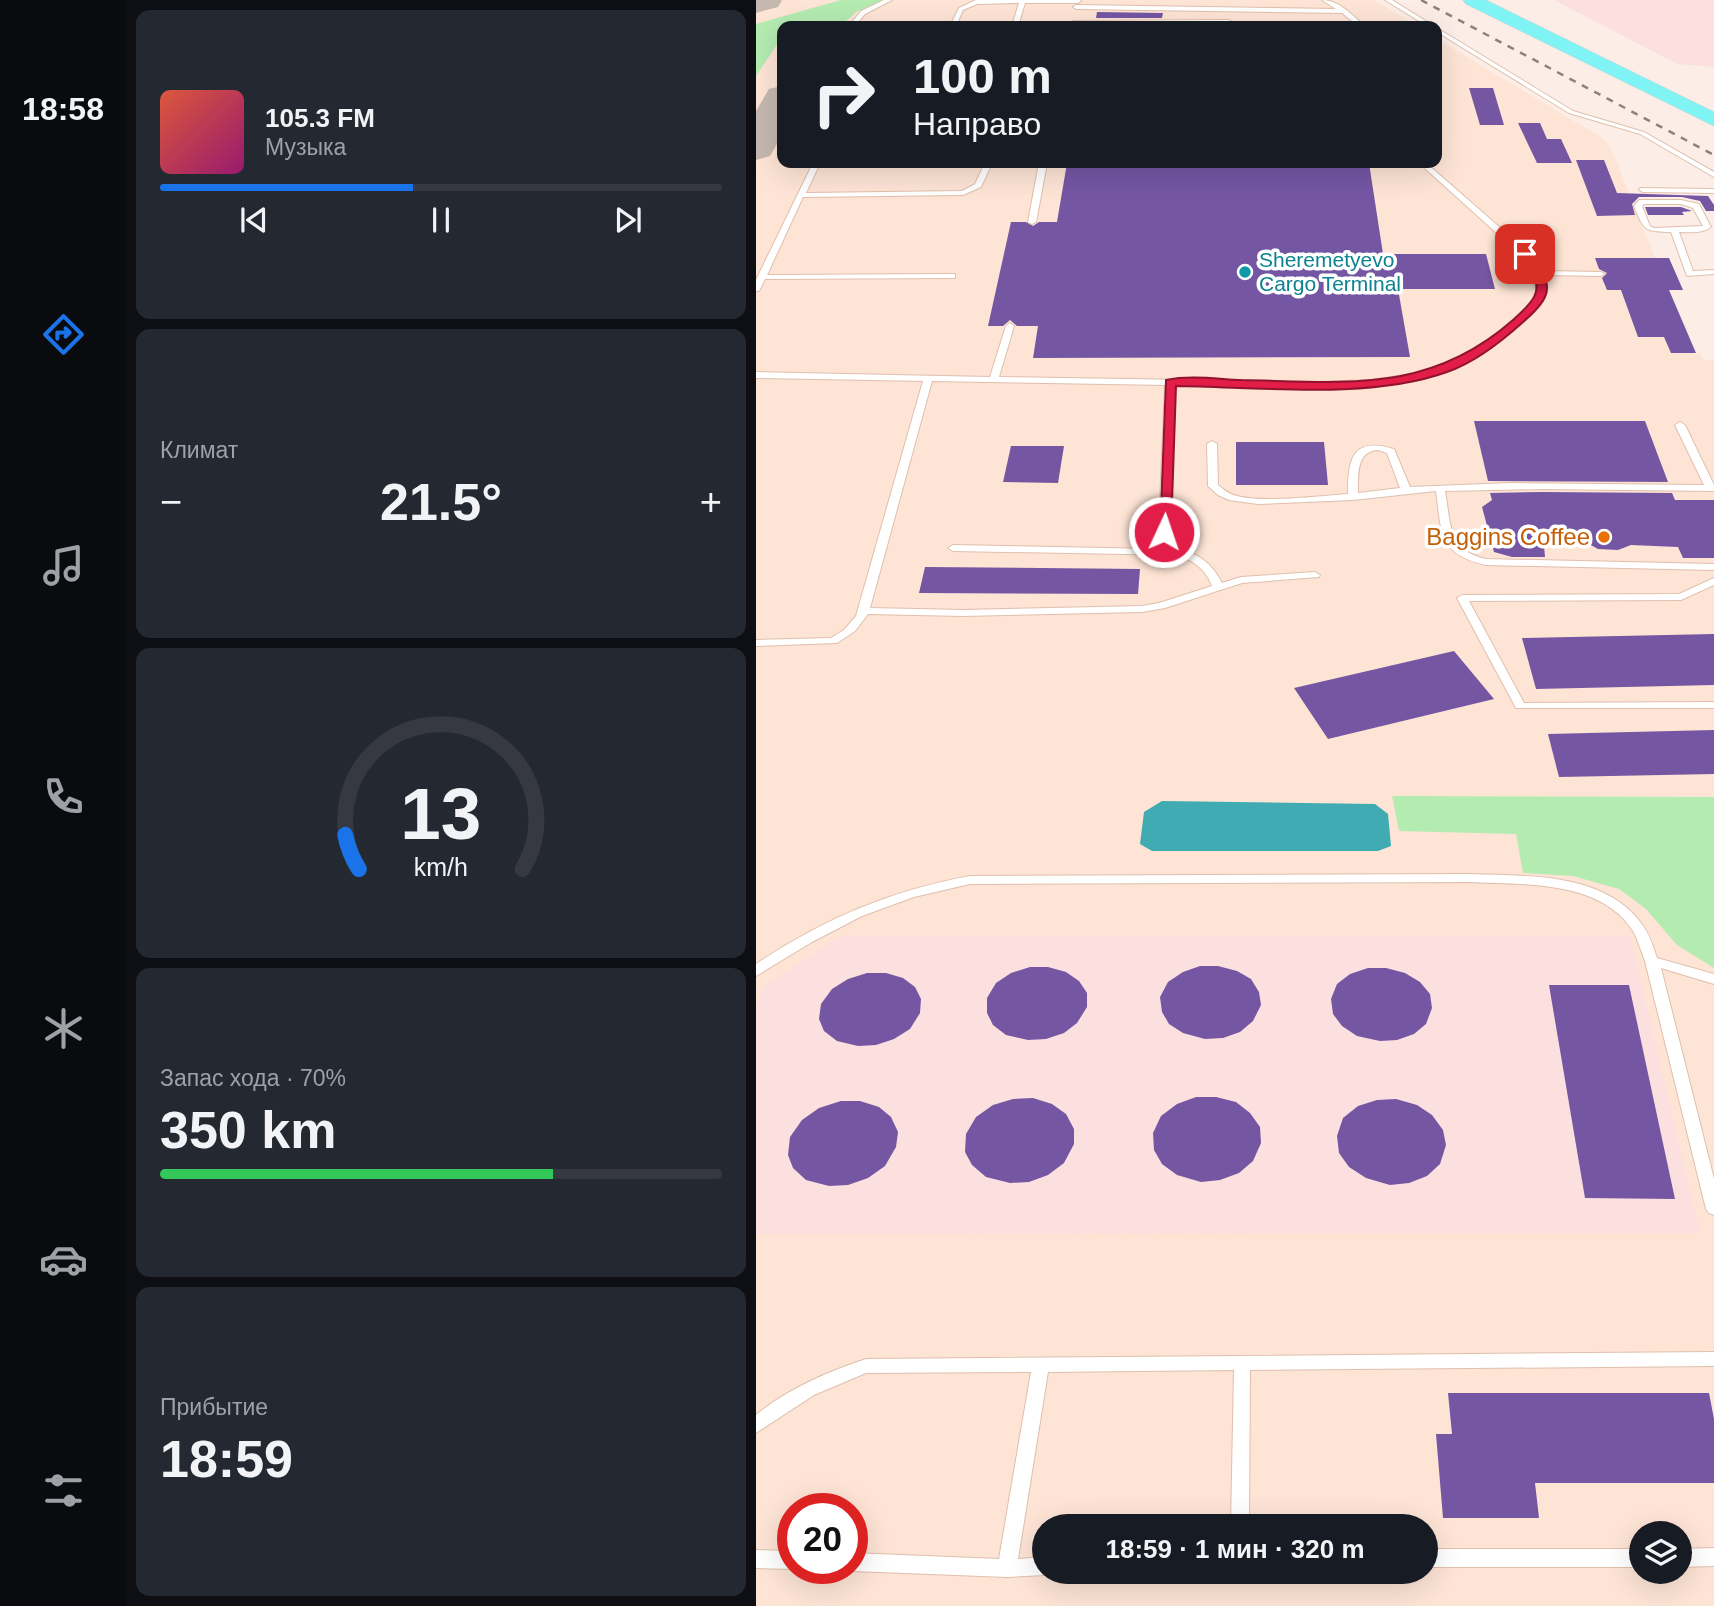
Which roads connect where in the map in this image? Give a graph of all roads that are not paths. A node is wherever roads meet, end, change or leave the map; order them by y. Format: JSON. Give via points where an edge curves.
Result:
{"nodes":[{"id":1,"x":890,"y":0,"type":"edge"},
{"id":2,"x":1325,"y":0,"type":"edge"},
{"id":3,"x":1388,"y":0,"type":"edge"},
{"id":4,"x":1472,"y":0,"type":"edge"},
{"id":5,"x":1491,"y":0,"type":"edge"},
{"id":6,"x":1023,"y":1,"type":"edge"},
{"id":7,"x":1077,"y":3,"type":"edge"},
{"id":8,"x":1229,"y":8,"type":"junction"},
{"id":9,"x":1344,"y":11,"type":"junction"},
{"id":10,"x":855,"y":21,"type":"edge"},
{"id":11,"x":955,"y":21,"type":"edge"},
{"id":12,"x":1017,"y":21,"type":"edge"},
{"id":13,"x":1074,"y":21,"type":"edge"},
{"id":14,"x":1229,"y":21,"type":"edge"},
{"id":15,"x":1356,"y":21,"type":"edge"},
{"id":16,"x":1423,"y":21,"type":"edge"},
{"id":17,"x":1442,"y":33,"type":"edge"},
{"id":18,"x":1714,"y":110,"type":"edge"},
{"id":19,"x":1714,"y":120,"type":"edge"},
{"id":20,"x":814,"y":168,"type":"edge"},
{"id":21,"x":986,"y":168,"type":"edge"},
{"id":22,"x":1042,"y":168,"type":"edge"},
{"id":23,"x":1428,"y":168,"type":"edge"},
{"id":24,"x":1714,"y":175,"type":"edge"},
{"id":25,"x":1643,"y":190,"type":"dead end"},
{"id":26,"x":1714,"y":191,"type":"edge"},
{"id":27,"x":800,"y":195,"type":"junction"},
{"id":28,"x":1032,"y":222,"type":"dead end"},
{"id":29,"x":1674,"y":230,"type":"junction"},
{"id":30,"x":1714,"y":272,"type":"edge"},
{"id":31,"x":1539,"y":273,"type":"junction"},
{"id":32,"x":1601,"y":274,"type":"dead end"},
{"id":33,"x":1676,"y":274,"type":"dead end"},
{"id":34,"x":1690,"y":274,"type":"junction"},
{"id":35,"x":952,"y":276,"type":"dead end"},
{"id":36,"x":762,"y":277,"type":"junction"},
{"id":37,"x":756,"y":289,"type":"edge"},
{"id":38,"x":1010,"y":326,"type":"dead end"},
{"id":39,"x":756,"y":374,"type":"edge"},
{"id":40,"x":928,"y":378,"type":"junction"},
{"id":41,"x":994,"y":379,"type":"junction"},
{"id":42,"x":1170,"y":382,"type":"junction"},
{"id":43,"x":1680,"y":425,"type":"dead end"},
{"id":44,"x":1212,"y":444,"type":"dead end"},
{"id":45,"x":1440,"y":488,"type":"junction"},
{"id":46,"x":1712,"y":488,"type":"edge"},
{"id":47,"x":1406,"y":491,"type":"junction"},
{"id":48,"x":1353,"y":497,"type":"junction"},
{"id":49,"x":953,"y":548,"type":"dead end"},
{"id":50,"x":1163,"y":550,"type":"junction"},
{"id":51,"x":1714,"y":567,"type":"edge"},
{"id":52,"x":1315,"y":575,"type":"dead end"},
{"id":53,"x":1714,"y":581,"type":"edge"},
{"id":54,"x":1218,"y":587,"type":"junction"},
{"id":55,"x":864,"y":611,"type":"junction"},
{"id":56,"x":756,"y":643,"type":"edge"},
{"id":57,"x":1714,"y":705,"type":"edge"},
{"id":58,"x":1652,"y":961,"type":"junction"},
{"id":59,"x":756,"y":971,"type":"edge"},
{"id":60,"x":1714,"y":979,"type":"edge"},
{"id":61,"x":1714,"y":1209,"type":"edge"},
{"id":62,"x":1714,"y":1359,"type":"edge"},
{"id":63,"x":1242,"y":1363,"type":"junction"},
{"id":64,"x":1041,"y":1365,"type":"junction"},
{"id":65,"x":756,"y":1424,"type":"edge"},
{"id":66,"x":1240,"y":1514,"type":"edge"},
{"id":67,"x":1438,"y":1558,"type":"edge"},
{"id":68,"x":1629,"y":1558,"type":"edge"},
{"id":69,"x":1692,"y":1558,"type":"edge"},
{"id":70,"x":1714,"y":1558,"type":"edge"},
{"id":71,"x":756,"y":1559,"type":"edge"},
{"id":72,"x":777,"y":1560,"type":"edge"},
{"id":73,"x":868,"y":1563,"type":"edge"},
{"id":74,"x":1032,"y":1567,"type":"edge"},
{"id":75,"x":1007,"y":1568,"type":"junction"}],
"edges":[{"from":1,"to":10,"type":"lane"},
{"from":2,"to":9,"type":"lane"},
{"from":3,"to":16,"type":"lane"},
{"from":4,"to":19,"type":"main road"},
{"from":5,"to":18,"type":"main road"},
{"from":6,"to":7,"type":"lane"},
{"from":6,"to":11,"type":"lane","via":[[967,5]]},
{"from":6,"to":12,"type":"lane"},
{"from":7,"to":8,"type":"lane"},
{"from":7,"to":13,"type":"lane"},
{"from":8,"to":9,"type":"lane"},
{"from":8,"to":14,"type":"lane"},
{"from":9,"to":15,"type":"lane"},
{"from":17,"to":24,"type":"lane","via":[[1571,112],[1642,133]]},
{"from":20,"to":27,"type":"lane"},
{"from":21,"to":27,"type":"lane","via":[[978,185],[963,193]]},
{"from":22,"to":28,"type":"lane"},
{"from":23,"to":31,"type":"lane","via":[[1525,254]]},
{"from":25,"to":26,"type":"lane"},
{"from":27,"to":36,"type":"lane"},
{"from":29,"to":29,"type":"lane","via":[[1707,227],[1696,206],[1681,202],[1642,202],[1638,206],[1647,227]]},
{"from":29,"to":34,"type":"lane"},
{"from":30,"to":34,"type":"lane"},
{"from":31,"to":32,"type":"lane"},
{"from":31,"to":42,"type":"lane","via":[[1542,294],[1527,314],[1477,352],[1422,376],[1394,382],[1318,385]]},
{"from":33,"to":34,"type":"lane"},
{"from":35,"to":36,"type":"lane"},
{"from":36,"to":37,"type":"lane"},
{"from":38,"to":41,"type":"lane"},
{"from":39,"to":40,"type":"lane"},
{"from":40,"to":41,"type":"lane"},
{"from":40,"to":55,"type":"lane"},
{"from":41,"to":42,"type":"lane"},
{"from":42,"to":50,"type":"lane"},
{"from":43,"to":46,"type":"lane"},
{"from":44,"to":48,"type":"lane","via":[[1213,486],[1230,498]]},
{"from":45,"to":46,"type":"lane"},
{"from":45,"to":47,"type":"lane"},
{"from":45,"to":51,"type":"lane","via":[[1450,543],[1464,558]]},
{"from":47,"to":48,"type":"lane"},
{"from":47,"to":48,"type":"lane","via":[[1391,451],[1375,448],[1357,457]]},
{"from":49,"to":50,"type":"lane"},
{"from":50,"to":54,"type":"lane","via":[[1181,552],[1207,565]]},
{"from":52,"to":54,"type":"lane","via":[[1241,580]]},
{"from":53,"to":57,"type":"lane","via":[[1681,597],[1462,598],[1520,706]]},
{"from":54,"to":55,"type":"lane","via":[[1142,609],[963,614]]},
{"from":55,"to":56,"type":"lane","via":[[856,625],[833,640]]},
{"from":58,"to":59,"type":"lane","via":[[1636,926],[1612,904],[1581,890],[1529,881],[984,880],[891,898],[801,940]]},
{"from":58,"to":60,"type":"lane"},
{"from":58,"to":61,"type":"lane"},
{"from":62,"to":63,"type":"lane"},
{"from":63,"to":64,"type":"lane"},
{"from":63,"to":66,"type":"lane"},
{"from":64,"to":65,"type":"lane","via":[[866,1366],[820,1381]]},
{"from":64,"to":75,"type":"lane"},
{"from":67,"to":68,"type":"lane"},
{"from":69,"to":70,"type":"lane"},
{"from":71,"to":72,"type":"lane"},
{"from":73,"to":75,"type":"lane"},
{"from":74,"to":75,"type":"lane"}]}
